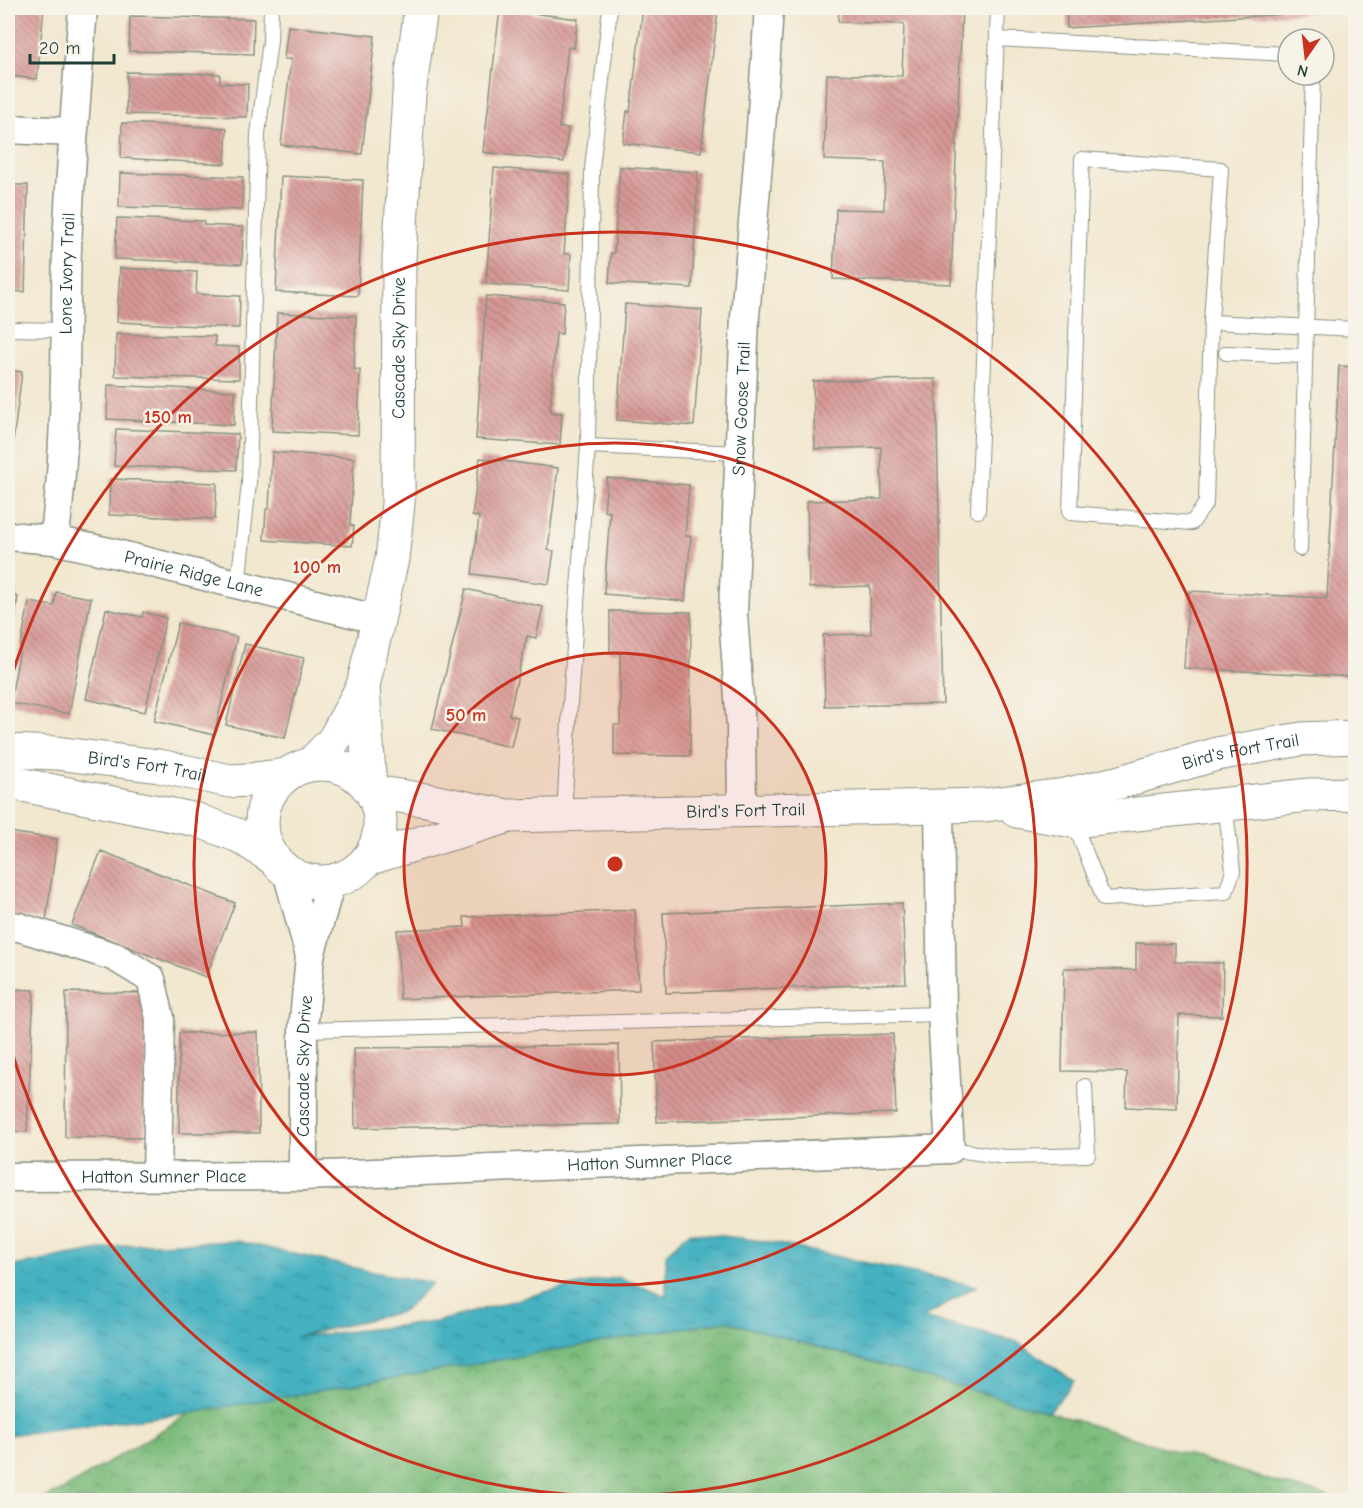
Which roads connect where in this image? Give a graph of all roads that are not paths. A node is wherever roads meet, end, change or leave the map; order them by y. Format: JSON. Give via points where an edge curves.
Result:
{"nodes":[{"id":1,"x":83,"y":8,"type":"edge"},
{"id":2,"x":271,"y":8,"type":"edge"},
{"id":3,"x":421,"y":8,"type":"edge"},
{"id":4,"x":610,"y":8,"type":"edge"},
{"id":5,"x":769,"y":8,"type":"edge"},
{"id":6,"x":998,"y":8,"type":"edge"},
{"id":7,"x":997,"y":39,"type":"junction"},
{"id":8,"x":1276,"y":53,"type":"edge"},
{"id":9,"x":1313,"y":87,"type":"edge"},
{"id":10,"x":8,"y":129,"type":"edge"},
{"id":11,"x":73,"y":132,"type":"junction"},
{"id":12,"x":1210,"y":322,"type":"junction"},
{"id":13,"x":1306,"y":328,"type":"junction"},
{"id":14,"x":8,"y":329,"type":"edge"},
{"id":15,"x":1356,"y":329,"type":"edge"},
{"id":16,"x":66,"y":330,"type":"junction"},
{"id":17,"x":1226,"y":353,"type":"dead end"},
{"id":18,"x":1305,"y":356,"type":"junction"},
{"id":19,"x":588,"y":446,"type":"junction"},
{"id":20,"x":739,"y":453,"type":"junction"},
{"id":21,"x":978,"y":511,"type":"dead end"},
{"id":22,"x":8,"y":536,"type":"edge"},
{"id":23,"x":54,"y":540,"type":"junction"},
{"id":24,"x":1300,"y":549,"type":"dead end"},
{"id":25,"x":238,"y":585,"type":"junction"},
{"id":26,"x":379,"y":620,"type":"junction"},
{"id":27,"x":363,"y":686,"type":"junction"},
{"id":28,"x":1356,"y":737,"type":"edge"},
{"id":29,"x":8,"y":751,"type":"edge"},
{"id":30,"x":298,"y":769,"type":"junction"},
{"id":31,"x":8,"y":782,"type":"edge"},
{"id":32,"x":371,"y":790,"type":"junction"},
{"id":33,"x":1356,"y":794,"type":"edge"},
{"id":34,"x":1225,"y":803,"type":"junction"},
{"id":35,"x":939,"y":806,"type":"junction"},
{"id":36,"x":1068,"y":808,"type":"junction"},
{"id":37,"x":742,"y":810,"type":"junction"},
{"id":38,"x":564,"y":815,"type":"junction"},
{"id":39,"x":507,"y":816,"type":"junction"},
{"id":40,"x":370,"y":858,"type":"junction"},
{"id":41,"x":280,"y":865,"type":"junction"},
{"id":42,"x":331,"y":881,"type":"junction"},
{"id":43,"x":8,"y":926,"type":"edge"},
{"id":44,"x":310,"y":956,"type":"junction"},
{"id":45,"x":942,"y":1014,"type":"junction"},
{"id":46,"x":303,"y":1030,"type":"junction"},
{"id":47,"x":1085,"y":1086,"type":"dead end"},
{"id":48,"x":950,"y":1149,"type":"junction"},
{"id":49,"x":157,"y":1176,"type":"junction"},
{"id":50,"x":303,"y":1176,"type":"junction"},
{"id":51,"x":8,"y":1177,"type":"edge"}],
"edges":[{"from":1,"to":11,"type":"street","name":"Lone Ivory Trail"},
{"from":2,"to":25,"type":"lane","via":[[258,134],[249,483]]},
{"from":3,"to":26,"type":"street","name":"Cascade Sky Drive","via":[[409,94],[399,259],[398,504]]},
{"from":4,"to":19,"type":"lane","via":[[592,169]]},
{"from":5,"to":20,"type":"street","name":"Snow Goose Trail","via":[[745,317]]},
{"from":6,"to":7,"type":"lane"},
{"from":7,"to":8,"type":"lane"},
{"from":7,"to":21,"type":"lane"},
{"from":9,"to":13,"type":"lane"},
{"from":10,"to":11,"type":"street"},
{"from":11,"to":16,"type":"street","name":"Lone Ivory Trail"},
{"from":12,"to":12,"type":"lane","via":[[1221,170],[1082,159],[1070,513],[1192,523],[1206,503]]},
{"from":12,"to":13,"type":"lane"},
{"from":13,"to":15,"type":"lane"},
{"from":13,"to":18,"type":"lane"},
{"from":14,"to":16,"type":"lane"},
{"from":16,"to":23,"type":"street","name":"Lone Ivory Trail","via":[[60,502]]},
{"from":17,"to":18,"type":"lane"},
{"from":18,"to":24,"type":"lane"},
{"from":19,"to":20,"type":"lane"},
{"from":19,"to":38,"type":"lane"},
{"from":20,"to":37,"type":"street","name":"Snow Goose Trail","via":[[733,614]]},
{"from":22,"to":23,"type":"street","name":"Prairie Ridge Lane"},
{"from":23,"to":25,"type":"street","name":"Prairie Ridge Lane"},
{"from":25,"to":26,"type":"street","name":"Prairie Ridge Lane"},
{"from":26,"to":27,"type":"street","name":"Cascade Sky Drive"},
{"from":27,"to":30,"type":"street","name":"Cascade Sky Drive","via":[[334,741]]},
{"from":27,"to":32,"type":"street","name":"Cascade Sky Drive"},
{"from":28,"to":36,"type":"street","name":"Bird's Fort Trail","via":[[1301,739],[1217,754],[1120,782]]},
{"from":29,"to":30,"type":"street","name":"Bird's Fort Trail","via":[[159,766],[230,781]]},
{"from":30,"to":32,"type":"street","via":[[328,763],[344,767]]},
{"from":30,"to":41,"type":"street","via":[[273,788],[264,804],[265,842]]},
{"from":31,"to":41,"type":"street","via":[[197,820],[239,836]]},
{"from":32,"to":39,"type":"street","name":"Bird's Fort Trail"},
{"from":32,"to":40,"type":"street","via":[[381,825]]},
{"from":33,"to":34,"type":"street","name":"Bird's Fort Trail"},
{"from":34,"to":36,"type":"street","name":"Bird's Fort Trail"},
{"from":34,"to":36,"type":"lane","via":[[1233,871],[1226,892],[1104,899]]},
{"from":35,"to":36,"type":"street","name":"Bird's Fort Trail"},
{"from":35,"to":37,"type":"street","name":"Bird's Fort Trail"},
{"from":35,"to":45,"type":"street"},
{"from":37,"to":38,"type":"street","name":"Bird's Fort Trail"},
{"from":38,"to":39,"type":"street","name":"Bird's Fort Trail"},
{"from":39,"to":40,"type":"street","name":"Bird's Fort Trail"},
{"from":40,"to":42,"type":"street","via":[[353,873]]},
{"from":41,"to":42,"type":"street","via":[[301,879]]},
{"from":41,"to":44,"type":"street","name":"Cascade Sky Drive"},
{"from":42,"to":44,"type":"street","name":"Cascade Sky Drive"},
{"from":43,"to":49,"type":"street","via":[[115,957],[151,980],[160,1018]]},
{"from":44,"to":46,"type":"street","name":"Cascade Sky Drive"},
{"from":45,"to":46,"type":"lane"},
{"from":45,"to":48,"type":"street"},
{"from":46,"to":50,"type":"street","name":"Cascade Sky Drive"},
{"from":47,"to":48,"type":"lane","via":[[1088,1155],[1005,1157]]},
{"from":48,"to":50,"type":"street","name":"Hatton Sumner Place"},
{"from":49,"to":50,"type":"street","name":"Hatton Sumner Place"},
{"from":49,"to":51,"type":"street","name":"Hatton Sumner Place"}]}
